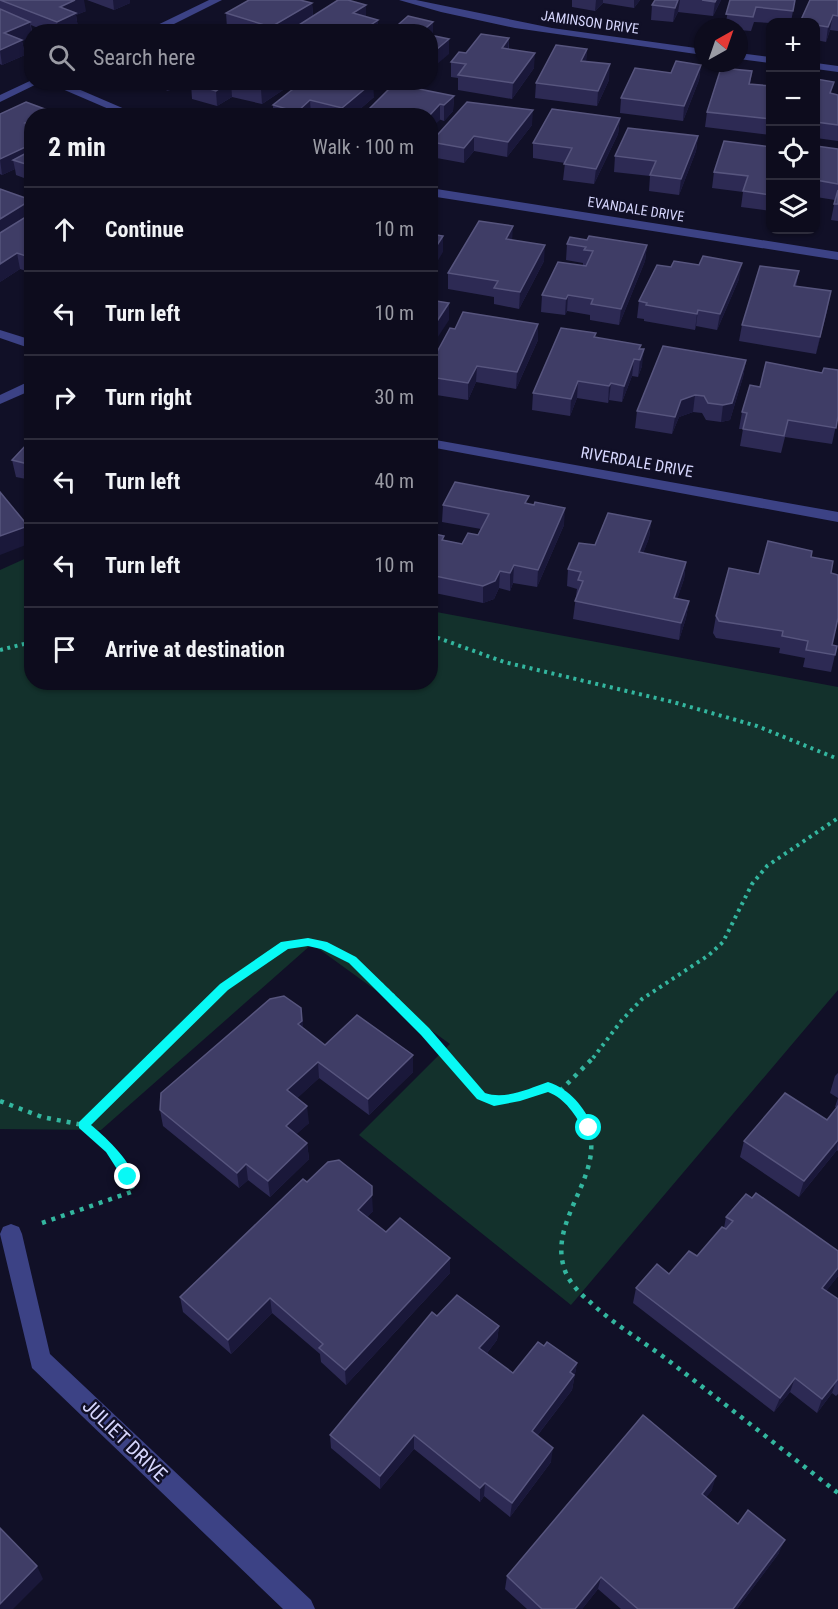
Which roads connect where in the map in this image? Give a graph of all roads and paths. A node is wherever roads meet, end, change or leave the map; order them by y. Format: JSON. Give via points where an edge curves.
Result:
{"nodes":[{"id":1,"x":217,"y":0,"type":"edge"},
{"id":2,"x":404,"y":0,"type":"edge"},
{"id":3,"x":165,"y":24,"type":"edge"},
{"id":4,"x":694,"y":51,"type":"edge"},
{"id":5,"x":748,"y":58,"type":"edge"},
{"id":6,"x":766,"y":60,"type":"edge"},
{"id":7,"x":820,"y":67,"type":"edge"},
{"id":8,"x":838,"y":69,"type":"edge"},
{"id":9,"x":24,"y":88,"type":"edge"},
{"id":10,"x":69,"y":90,"type":"edge"},
{"id":11,"x":0,"y":99,"type":"edge"},
{"id":12,"x":114,"y":108,"type":"edge"},
{"id":13,"x":438,"y":193,"type":"edge"},
{"id":14,"x":838,"y":256,"type":"edge"},
{"id":15,"x":0,"y":334,"type":"edge"},
{"id":16,"x":24,"y":342,"type":"edge"},
{"id":17,"x":24,"y":388,"type":"edge"},
{"id":18,"x":0,"y":400,"type":"edge"},
{"id":19,"x":438,"y":444,"type":"edge"},
{"id":20,"x":838,"y":517,"type":"edge"},
{"id":21,"x":438,"y":637,"type":"edge"},
{"id":22,"x":24,"y":644,"type":"edge"},
{"id":23,"x":0,"y":650,"type":"edge"},
{"id":24,"x":838,"y":759,"type":"edge"},
{"id":25,"x":838,"y":818,"type":"edge"},
{"id":26,"x":560,"y":1092,"type":"junction"},
{"id":27,"x":0,"y":1101,"type":"edge"},
{"id":28,"x":83,"y":1125,"type":"junction"},
{"id":29,"x":11,"y":1234,"type":"joint"},
{"id":30,"x":838,"y":1493,"type":"edge"},
{"id":31,"x":302,"y":1609,"type":"edge"}],
"edges":[{"from":1,"to":3,"type":"street"},
{"from":2,"to":4,"type":"street","name":"JAMINSON DRIVE","via":[[524,27]]},
{"from":5,"to":6,"type":"street"},
{"from":7,"to":8,"type":"street"},
{"from":9,"to":11,"type":"street"},
{"from":10,"to":12,"type":"street"},
{"from":13,"to":14,"type":"street","name":"EVANDALE DRIVE"},
{"from":15,"to":16,"type":"street"},
{"from":17,"to":18,"type":"street"},
{"from":19,"to":20,"type":"street","name":"RIVERDALE DRIVE"},
{"from":21,"to":24,"type":"path","via":[[503,661],[707,710],[792,737]]},
{"from":22,"to":23,"type":"path"},
{"from":25,"to":26,"type":"path","via":[[767,866],[752,884],[723,942],[642,999]]},
{"from":26,"to":28,"type":"path","via":[[548,1087],[494,1101],[481,1096],[425,1032],[352,960],[308,942],[285,945],[224,987]]},
{"from":26,"to":30,"type":"path","via":[[577,1108],[589,1128],[593,1150],[559,1254],[561,1268],[571,1283],[600,1310]]},
{"from":27,"to":28,"type":"path","via":[[42,1118]]},
{"from":28,"to":29,"type":"path","via":[[110,1148],[134,1191]]},
{"from":29,"to":31,"type":"street","name":"JULIET DRIVE","via":[[40,1360]]}]}
